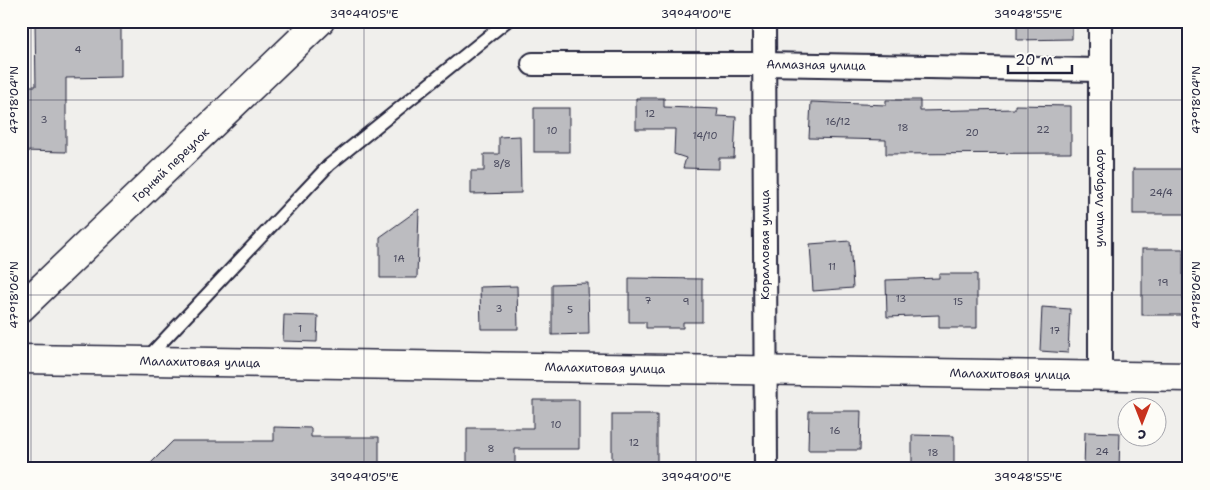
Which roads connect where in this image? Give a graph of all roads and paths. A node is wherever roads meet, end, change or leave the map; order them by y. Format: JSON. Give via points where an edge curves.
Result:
{"nodes":[{"id":1,"x":320,"y":21,"type":"edge"},
{"id":2,"x":507,"y":21,"type":"edge"},
{"id":3,"x":764,"y":21,"type":"edge"},
{"id":4,"x":1100,"y":21,"type":"edge"},
{"id":5,"x":533,"y":64,"type":"dead end"},
{"id":6,"x":764,"y":64,"type":"junction"},
{"id":7,"x":1099,"y":70,"type":"junction"},
{"id":8,"x":21,"y":308,"type":"edge"},
{"id":9,"x":21,"y":360,"type":"edge"},
{"id":10,"x":143,"y":362,"type":"junction"},
{"id":11,"x":766,"y":369,"type":"junction"},
{"id":12,"x":1100,"y":375,"type":"junction"},
{"id":13,"x":1189,"y":376,"type":"edge"},
{"id":14,"x":766,"y":469,"type":"edge"}],
"edges":[{"from":1,"to":8,"type":"street","name":"Горный переулок"},
{"from":2,"to":10,"type":"lane","via":[[329,165]]},
{"from":3,"to":6,"type":"street","name":"Коралловая улица"},
{"from":4,"to":7,"type":"street","name":"улица Лабрадор"},
{"from":5,"to":6,"type":"street","name":"Алмазная улица"},
{"from":6,"to":7,"type":"street","name":"Алмазная улица"},
{"from":6,"to":11,"type":"street","name":"Коралловая улица"},
{"from":7,"to":12,"type":"street","name":"улица Лабрадор"},
{"from":9,"to":10,"type":"street","name":"Малахитовая улица"},
{"from":10,"to":11,"type":"street","name":"Малахитовая улица"},
{"from":11,"to":12,"type":"street","name":"Малахитовая улица"},
{"from":11,"to":14,"type":"street","name":"Коралловая улица"},
{"from":12,"to":13,"type":"street","name":"Малахитовая улица"}]}
